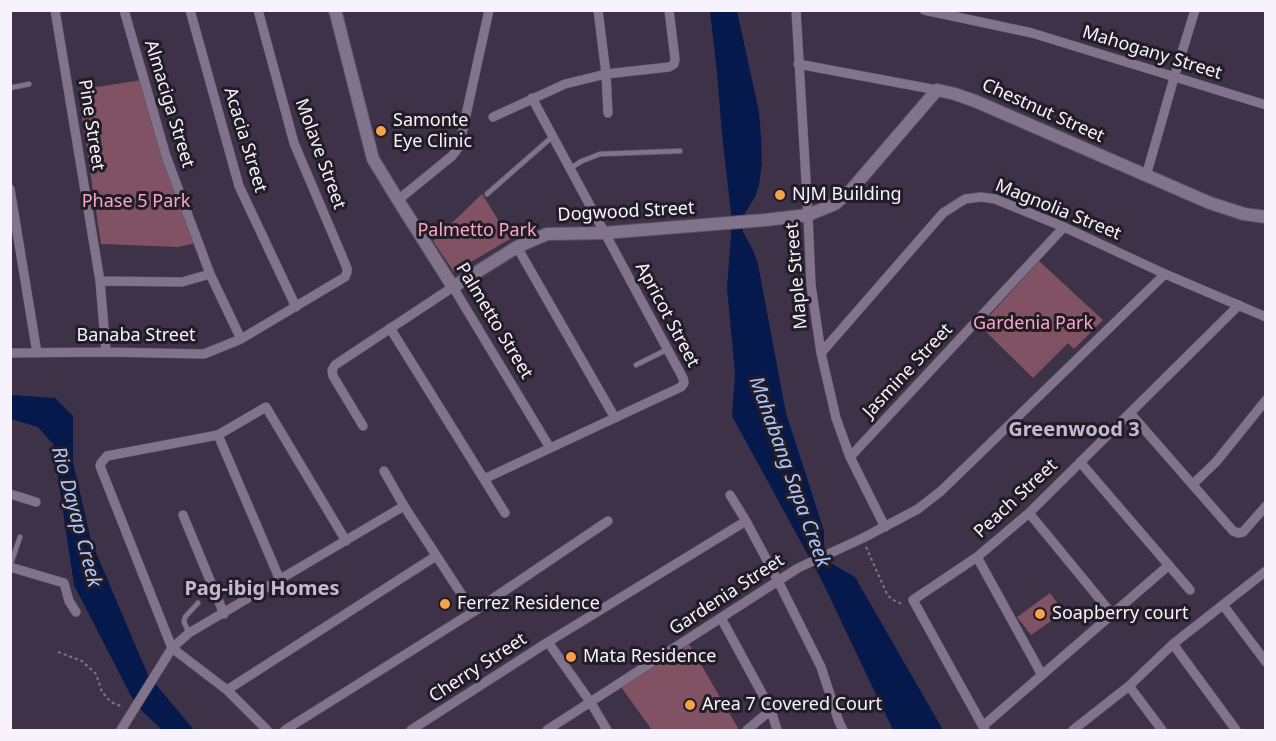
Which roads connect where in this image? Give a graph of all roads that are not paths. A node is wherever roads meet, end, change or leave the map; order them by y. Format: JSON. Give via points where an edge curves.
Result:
{"nodes":[{"id":1,"x":55,"y":10,"type":"edge"},
{"id":2,"x":124,"y":10,"type":"edge"},
{"id":3,"x":190,"y":10,"type":"edge"},
{"id":4,"x":258,"y":10,"type":"edge"},
{"id":5,"x":335,"y":10,"type":"edge"},
{"id":6,"x":489,"y":10,"type":"edge"},
{"id":7,"x":598,"y":10,"type":"edge"},
{"id":8,"x":669,"y":10,"type":"edge"},
{"id":9,"x":796,"y":10,"type":"edge"},
{"id":10,"x":924,"y":10,"type":"edge"},
{"id":11,"x":1195,"y":10,"type":"edge"},
{"id":12,"x":798,"y":64,"type":"junction"},
{"id":13,"x":606,"y":74,"type":"junction"},
{"id":14,"x":1174,"y":78,"type":"junction"},
{"id":15,"x":30,"y":84,"type":"dead end"},
{"id":16,"x":10,"y":88,"type":"edge"},
{"id":17,"x":938,"y":90,"type":"junction"},
{"id":18,"x":532,"y":98,"type":"junction"},
{"id":19,"x":1266,"y":105,"type":"edge"},
{"id":20,"x":608,"y":113,"type":"dead end"},
{"id":21,"x":493,"y":117,"type":"dead end"},
{"id":22,"x":552,"y":137,"type":"junction"},
{"id":23,"x":680,"y":151,"type":"dead end"},
{"id":24,"x":569,"y":169,"type":"junction"},
{"id":25,"x":1146,"y":176,"type":"junction"},
{"id":26,"x":10,"y":189,"type":"edge"},
{"id":27,"x":488,"y":194,"type":"dead end"},
{"id":28,"x":398,"y":201,"type":"junction"},
{"id":29,"x":808,"y":215,"type":"junction"},
{"id":30,"x":1266,"y":217,"type":"edge"},
{"id":31,"x":1064,"y":227,"type":"junction"},
{"id":32,"x":604,"y":233,"type":"junction"},
{"id":33,"x":517,"y":247,"type":"junction"},
{"id":34,"x":347,"y":272,"type":"joint"},
{"id":35,"x":210,"y":274,"type":"junction"},
{"id":36,"x":1165,"y":274,"type":"junction"},
{"id":37,"x":100,"y":281,"type":"junction"},
{"id":38,"x":453,"y":287,"type":"junction"},
{"id":39,"x":1239,"y":305,"type":"junction"},
{"id":40,"x":296,"y":307,"type":"junction"},
{"id":41,"x":1266,"y":316,"type":"edge"},
{"id":42,"x":390,"y":328,"type":"junction"},
{"id":43,"x":241,"y":339,"type":"junction"},
{"id":44,"x":668,"y":349,"type":"junction"},
{"id":45,"x":106,"y":352,"type":"junction"},
{"id":46,"x":10,"y":353,"type":"edge"},
{"id":47,"x":37,"y":353,"type":"junction"},
{"id":48,"x":821,"y":353,"type":"junction"},
{"id":49,"x":636,"y":365,"type":"dead end"},
{"id":50,"x":1266,"y":400,"type":"edge"},
{"id":51,"x":1131,"y":412,"type":"junction"},
{"id":52,"x":615,"y":418,"type":"junction"},
{"id":53,"x":363,"y":426,"type":"dead end"},
{"id":54,"x":218,"y":435,"type":"junction"},
{"id":55,"x":549,"y":448,"type":"junction"},
{"id":56,"x":850,"y":458,"type":"junction"},
{"id":57,"x":1080,"y":462,"type":"junction"},
{"id":58,"x":384,"y":471,"type":"dead end"},
{"id":59,"x":484,"y":479,"type":"junction"},
{"id":60,"x":1193,"y":484,"type":"junction"},
{"id":61,"x":10,"y":494,"type":"edge"},
{"id":62,"x":730,"y":495,"type":"dead end"},
{"id":63,"x":36,"y":502,"type":"dead end"},
{"id":64,"x":404,"y":506,"type":"junction"},
{"id":65,"x":1266,"y":506,"type":"edge"},
{"id":66,"x":505,"y":513,"type":"dead end"},
{"id":67,"x":1029,"y":513,"type":"junction"},
{"id":68,"x":183,"y":515,"type":"dead end"},
{"id":69,"x":608,"y":520,"type":"dead end"},
{"id":70,"x":746,"y":521,"type":"junction"},
{"id":71,"x":885,"y":527,"type":"junction"},
{"id":72,"x":20,"y":537,"type":"dead end"},
{"id":73,"x":346,"y":541,"type":"junction"},
{"id":74,"x":436,"y":556,"type":"junction"},
{"id":75,"x":977,"y":557,"type":"junction"},
{"id":76,"x":1169,"y":565,"type":"junction"},
{"id":77,"x":10,"y":567,"type":"edge"},
{"id":78,"x":1266,"y":571,"type":"edge"},
{"id":79,"x":280,"y":580,"type":"junction"},
{"id":80,"x":778,"y":581,"type":"junction"},
{"id":81,"x":1190,"y":590,"type":"dead end"},
{"id":82,"x":198,"y":603,"type":"dead end"},
{"id":83,"x":1223,"y":605,"type":"junction"},
{"id":84,"x":76,"y":612,"type":"dead end"},
{"id":85,"x":473,"y":612,"type":"junction"},
{"id":86,"x":224,"y":614,"type":"junction"},
{"id":87,"x":1112,"y":614,"type":"junction"},
{"id":88,"x":721,"y":618,"type":"junction"},
{"id":89,"x":189,"y":633,"type":"junction"},
{"id":90,"x":548,"y":642,"type":"junction"},
{"id":91,"x":1173,"y":644,"type":"junction"},
{"id":92,"x":172,"y":648,"type":"junction"},
{"id":93,"x":1266,"y":662,"type":"edge"},
{"id":94,"x":1042,"y":675,"type":"junction"},
{"id":95,"x":1129,"y":686,"type":"junction"},
{"id":96,"x":226,"y":690,"type":"junction"},
{"id":97,"x":591,"y":703,"type":"junction"},
{"id":98,"x":771,"y":710,"type":"junction"},
{"id":99,"x":984,"y":728,"type":"edge"},
{"id":100,"x":121,"y":730,"type":"edge"},
{"id":101,"x":267,"y":730,"type":"edge"},
{"id":102,"x":285,"y":730,"type":"edge"},
{"id":103,"x":411,"y":730,"type":"edge"},
{"id":104,"x":547,"y":730,"type":"edge"},
{"id":105,"x":607,"y":730,"type":"edge"},
{"id":106,"x":747,"y":730,"type":"edge"},
{"id":107,"x":777,"y":730,"type":"edge"},
{"id":108,"x":843,"y":730,"type":"edge"},
{"id":109,"x":1074,"y":730,"type":"edge"},
{"id":110,"x":1162,"y":730,"type":"edge"},
{"id":111,"x":1236,"y":730,"type":"edge"}],
"edges":[{"from":1,"to":37,"type":"street","name":"Pine Street"},
{"from":2,"to":35,"type":"street","name":"Almaciga Street","via":[[166,156]]},
{"from":3,"to":40,"type":"street","name":"Acacia Street","via":[[239,186]]},
{"from":4,"to":34,"type":"street","name":"Molave Street","via":[[294,143]]},
{"from":5,"to":28,"type":"street","name":"Palmetto Street","via":[[374,159]]},
{"from":6,"to":28,"type":"street","via":[[459,147]]},
{"from":7,"to":13,"type":"street"},
{"from":8,"to":13,"type":"street","via":[[674,64]]},
{"from":9,"to":12,"type":"street","name":"Maple Street"},
{"from":10,"to":14,"type":"street","name":"Mahogany Street","via":[[1032,33]]},
{"from":11,"to":14,"type":"street"},
{"from":12,"to":17,"type":"street","name":"Chestnut Street"},
{"from":12,"to":29,"type":"street","name":"Maple Street"},
{"from":13,"to":18,"type":"street","via":[[565,84]]},
{"from":13,"to":20,"type":"street"},
{"from":14,"to":19,"type":"street","name":"Mahogany Street"},
{"from":14,"to":25,"type":"street"},
{"from":15,"to":16,"type":"lane"},
{"from":17,"to":25,"type":"street","name":"Chestnut Street","via":[[975,101]]},
{"from":17,"to":29,"type":"street","name":"Dogwood Street","via":[[851,190],[836,204]]},
{"from":18,"to":21,"type":"street"},
{"from":18,"to":22,"type":"street","name":"Apricot Street"},
{"from":22,"to":24,"type":"street","name":"Apricot Street"},
{"from":22,"to":27,"type":"lane"},
{"from":23,"to":24,"type":"lane","via":[[600,154]]},
{"from":24,"to":32,"type":"street","name":"Apricot Street"},
{"from":25,"to":30,"type":"street","name":"Chestnut Street","via":[[1210,203]]},
{"from":26,"to":47,"type":"street"},
{"from":28,"to":38,"type":"street","name":"Palmetto Street"},
{"from":29,"to":32,"type":"street","name":"Dogwood Street"},
{"from":29,"to":48,"type":"street","name":"Maple Street","via":[[810,285]]},
{"from":31,"to":36,"type":"street","name":"Magnolia Street"},
{"from":31,"to":48,"type":"street","name":"Magnolia Street","via":[[995,199],[965,199],[943,213]]},
{"from":31,"to":56,"type":"street","name":"Jasmine Street"},
{"from":32,"to":33,"type":"street","name":"Dogwood Street","via":[[547,234]]},
{"from":32,"to":44,"type":"street","name":"Apricot Street"},
{"from":33,"to":38,"type":"street","name":"Dogwood Street"},
{"from":33,"to":52,"type":"street"},
{"from":34,"to":40,"type":"street","name":"Banaba Street"},
{"from":35,"to":37,"type":"street","via":[[182,282]]},
{"from":35,"to":43,"type":"street","name":"Almaciga Street"},
{"from":36,"to":39,"type":"street","name":"Magnolia Street"},
{"from":36,"to":71,"type":"street","name":"Gardenia Street","via":[[941,491]]},
{"from":37,"to":45,"type":"street","name":"Pine Street"},
{"from":38,"to":42,"type":"street","name":"Dogwood Street"},
{"from":38,"to":55,"type":"street","name":"Palmetto Street"},
{"from":39,"to":41,"type":"street","name":"Magnolia Street"},
{"from":39,"to":51,"type":"street","name":"Peach Street"},
{"from":40,"to":43,"type":"street","name":"Banaba Street"},
{"from":42,"to":53,"type":"street","name":"Dogwood Street","via":[[332,370]]},
{"from":42,"to":59,"type":"street"},
{"from":43,"to":45,"type":"street","name":"Banaba Street","via":[[204,354]]},
{"from":44,"to":49,"type":"lane"},
{"from":44,"to":52,"type":"street","name":"Apricot Street","via":[[683,378],[681,387]]},
{"from":45,"to":47,"type":"street","name":"Banaba Street"},
{"from":46,"to":47,"type":"street","name":"Banaba Street"},
{"from":48,"to":56,"type":"street","name":"Maple Street"},
{"from":50,"to":60,"type":"street"},
{"from":51,"to":57,"type":"street","name":"Peach Street"},
{"from":51,"to":60,"type":"street"},
{"from":52,"to":55,"type":"street","name":"Apricot Street"},
{"from":54,"to":73,"type":"street","via":[[266,407]]},
{"from":54,"to":79,"type":"street"},
{"from":54,"to":92,"type":"street","via":[[107,456],[100,466]]},
{"from":55,"to":59,"type":"street","name":"Apricot Street"},
{"from":56,"to":71,"type":"street","name":"Maple Street"},
{"from":57,"to":67,"type":"street","name":"Peach Street"},
{"from":57,"to":76,"type":"street"},
{"from":58,"to":64,"type":"street"},
{"from":59,"to":66,"type":"street"},
{"from":60,"to":65,"type":"street","via":[[1238,533]]},
{"from":61,"to":63,"type":"street"},
{"from":62,"to":70,"type":"street"},
{"from":64,"to":73,"type":"street"},
{"from":64,"to":74,"type":"street"},
{"from":67,"to":75,"type":"street","name":"Peach Street"},
{"from":67,"to":87,"type":"street"},
{"from":68,"to":86,"type":"street"},
{"from":69,"to":85,"type":"street"},
{"from":70,"to":80,"type":"street"},
{"from":70,"to":90,"type":"street","name":"Cherry Street"},
{"from":71,"to":80,"type":"street","name":"Gardenia Street"},
{"from":72,"to":77,"type":"lane"},
{"from":73,"to":79,"type":"street"},
{"from":74,"to":85,"type":"street"},
{"from":74,"to":96,"type":"street"},
{"from":75,"to":94,"type":"street"},
{"from":75,"to":99,"type":"street","name":"Peach Street","via":[[913,600]]},
{"from":76,"to":81,"type":"street"},
{"from":76,"to":87,"type":"street"},
{"from":77,"to":84,"type":"street","via":[[64,583]]},
{"from":78,"to":83,"type":"street"},
{"from":79,"to":86,"type":"street"},
{"from":80,"to":88,"type":"street","name":"Gardenia Street"},
{"from":80,"to":108,"type":"street","via":[[821,667]]},
{"from":82,"to":89,"type":"lane","via":[[185,618]]},
{"from":83,"to":91,"type":"street"},
{"from":83,"to":93,"type":"street"},
{"from":85,"to":102,"type":"street"},
{"from":86,"to":89,"type":"street"},
{"from":87,"to":94,"type":"street"},
{"from":88,"to":97,"type":"street","name":"Gardenia Street"},
{"from":88,"to":98,"type":"street"},
{"from":89,"to":92,"type":"street"},
{"from":90,"to":97,"type":"street"},
{"from":90,"to":103,"type":"street","name":"Cherry Street"},
{"from":91,"to":95,"type":"street"},
{"from":91,"to":111,"type":"street"},
{"from":92,"to":96,"type":"street"},
{"from":92,"to":100,"type":"street"},
{"from":94,"to":99,"type":"street"},
{"from":95,"to":109,"type":"street"},
{"from":95,"to":110,"type":"street"},
{"from":96,"to":101,"type":"street"},
{"from":97,"to":104,"type":"street","name":"Gardenia Street"},
{"from":97,"to":105,"type":"street"},
{"from":98,"to":106,"type":"street"},
{"from":98,"to":107,"type":"street"}]}
